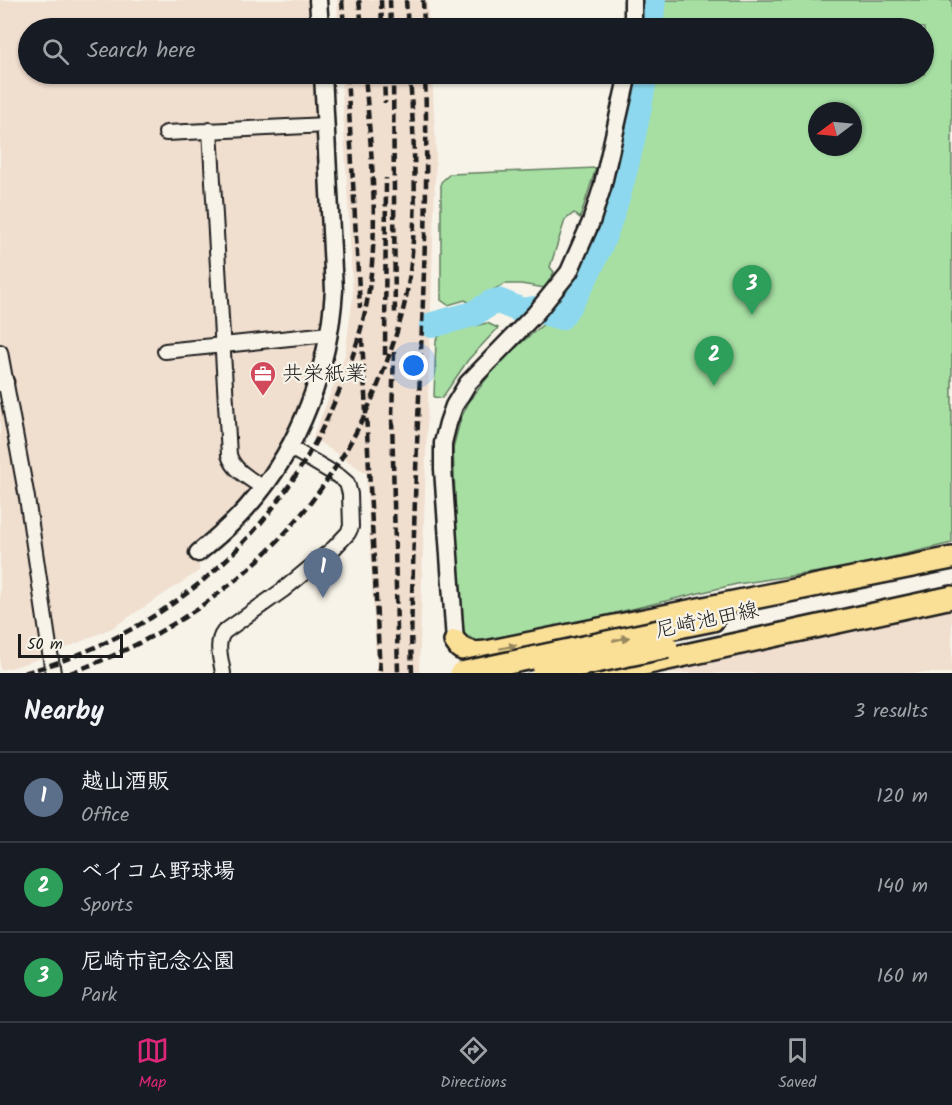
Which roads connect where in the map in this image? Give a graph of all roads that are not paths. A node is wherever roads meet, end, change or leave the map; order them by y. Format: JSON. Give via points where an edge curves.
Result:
{"nodes":[{"id":1,"x":318,"y":0,"type":"edge"},
{"id":2,"x":633,"y":0,"type":"edge"},
{"id":3,"x":319,"y":18,"type":"edge"},
{"id":4,"x":633,"y":18,"type":"edge"},
{"id":5,"x":324,"y":84,"type":"edge"},
{"id":6,"x":626,"y":84,"type":"edge"},
{"id":7,"x":326,"y":125,"type":"junction"},
{"id":8,"x":210,"y":130,"type":"junction"},
{"id":9,"x":166,"y":133,"type":"dead end"},
{"id":10,"x":329,"y":334,"type":"junction"},
{"id":11,"x":223,"y":345,"type":"junction"},
{"id":12,"x":165,"y":351,"type":"dead end"},
{"id":13,"x":0,"y":352,"type":"edge"},
{"id":14,"x":2,"y":382,"type":"edge"},
{"id":15,"x":289,"y":447,"type":"junction"},
{"id":16,"x":264,"y":488,"type":"junction"},
{"id":17,"x":198,"y":553,"type":"dead end"},
{"id":18,"x":952,"y":558,"type":"edge"},
{"id":19,"x":952,"y":568,"type":"edge"},
{"id":20,"x":952,"y":586,"type":"edge"},
{"id":21,"x":952,"y":597,"type":"edge"},
{"id":22,"x":575,"y":632,"type":"junction"},
{"id":23,"x":665,"y":638,"type":"junction"},
{"id":24,"x":455,"y":640,"type":"joint"},
{"id":25,"x":53,"y":673,"type":"edge"},
{"id":26,"x":223,"y":673,"type":"edge"},
{"id":27,"x":461,"y":673,"type":"edge"},
{"id":28,"x":543,"y":673,"type":"edge"},
{"id":29,"x":584,"y":673,"type":"edge"},
{"id":30,"x":603,"y":673,"type":"edge"}],
"edges":[{"from":1,"to":3,"type":"street"},
{"from":2,"to":4,"type":"street"},
{"from":5,"to":7,"type":"street"},
{"from":6,"to":24,"type":"street","via":[[609,164],[591,222],[569,272],[468,383],[454,406],[443,443],[443,469]]},
{"from":7,"to":8,"type":"street"},
{"from":7,"to":10,"type":"street","via":[[334,290]]},
{"from":8,"to":9,"type":"street"},
{"from":8,"to":11,"type":"street"},
{"from":10,"to":11,"type":"street"},
{"from":10,"to":15,"type":"street","via":[[313,397]]},
{"from":11,"to":12,"type":"street"},
{"from":11,"to":16,"type":"street","via":[[231,463]]},
{"from":13,"to":14,"type":"street"},
{"from":14,"to":25,"type":"street","via":[[27,498]]},
{"from":15,"to":16,"type":"street"},
{"from":15,"to":26,"type":"street","via":[[347,483],[351,527],[334,548],[224,632],[219,643]]},
{"from":16,"to":17,"type":"street"},
{"from":18,"to":22,"type":"main road"},
{"from":19,"to":23,"type":"main road","name":"尼崎池田線"},
{"from":20,"to":23,"type":"main road","name":"尼崎池田線"},
{"from":21,"to":30,"type":"main road"},
{"from":24,"to":22,"type":"main road","one_way":true,"via":[[460,648],[474,653]]},
{"from":22,"to":29,"type":"main road"},
{"from":27,"to":23,"type":"main road","name":"尼崎池田線","one_way":true,"bridge":true},
{"from":23,"to":28,"type":"main road","name":"尼崎池田線","bridge":true}]}
